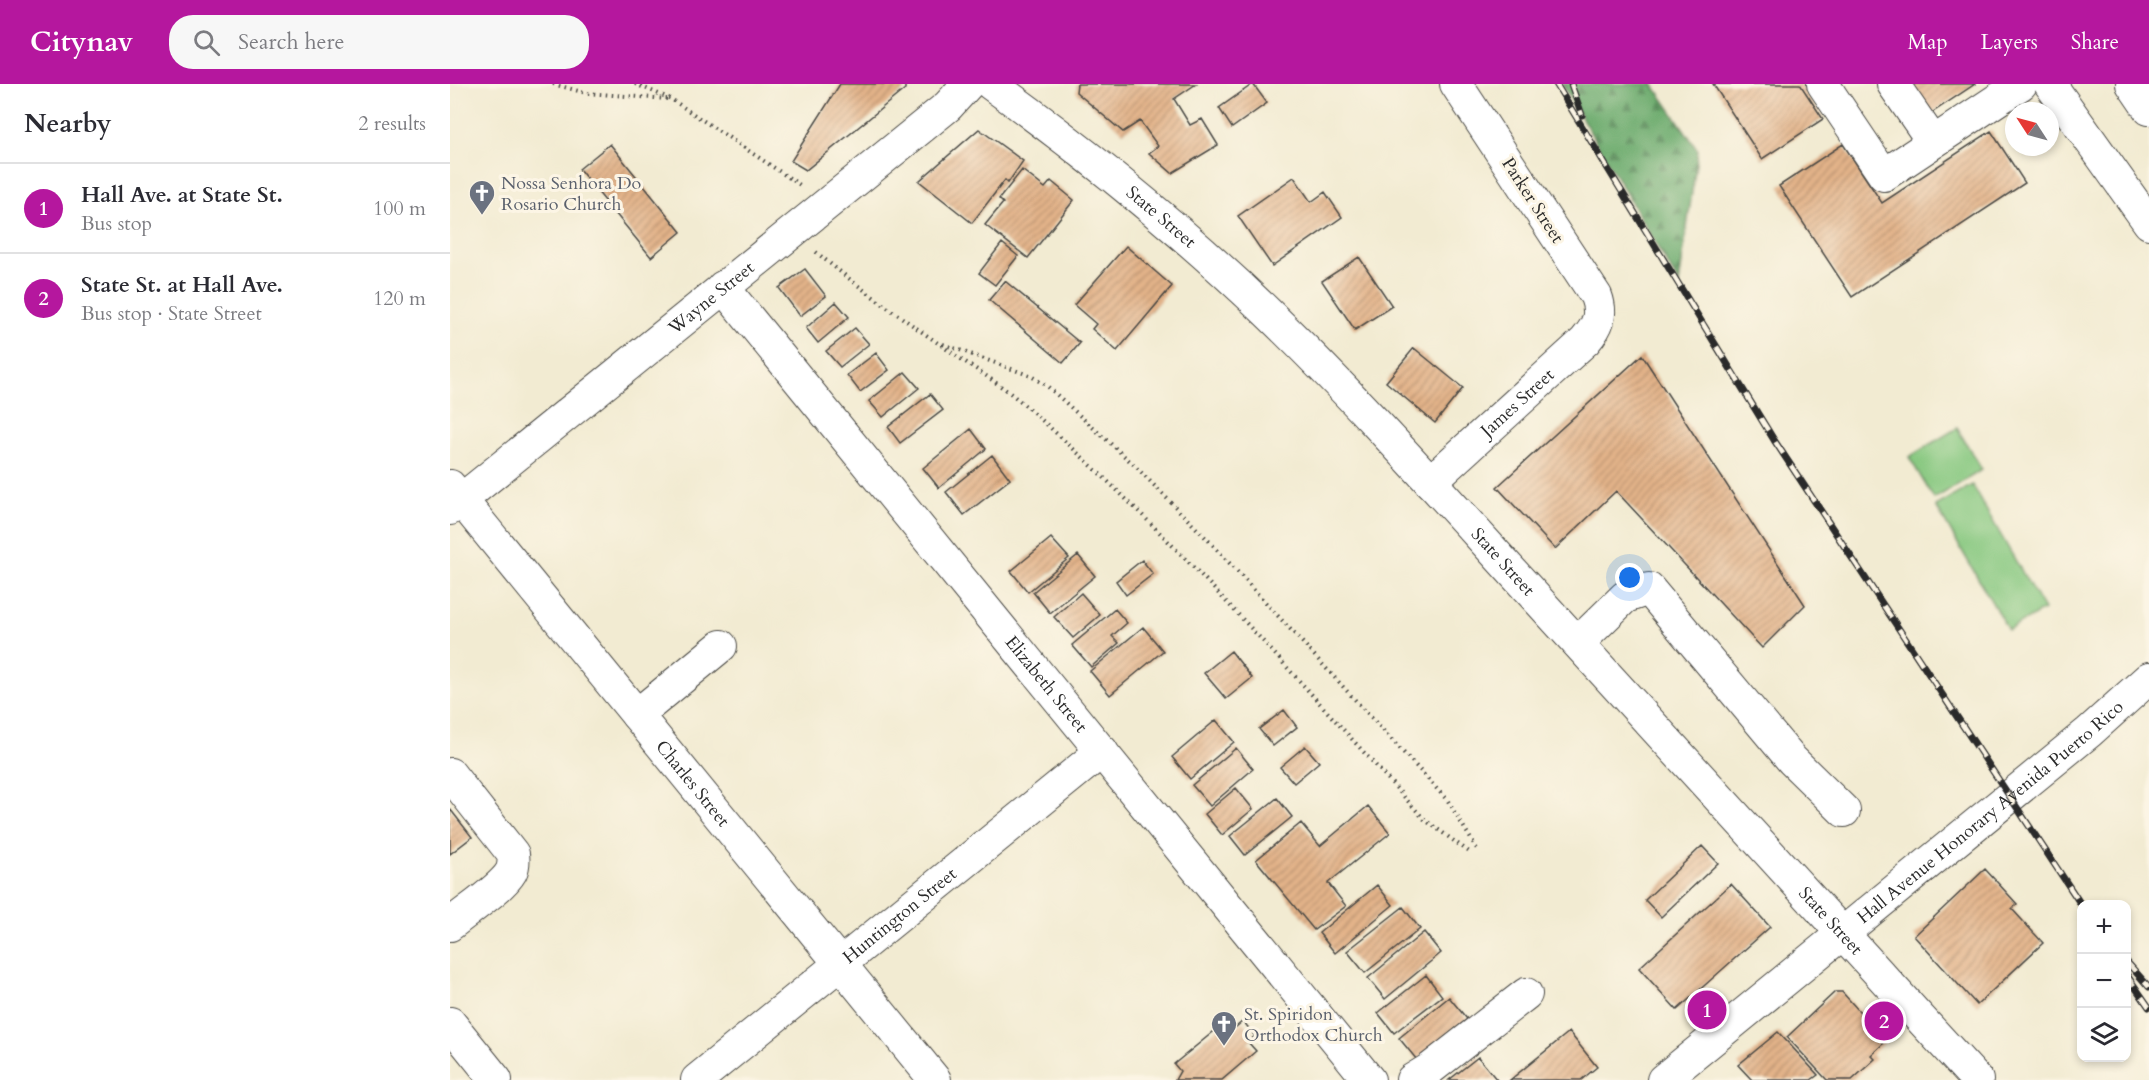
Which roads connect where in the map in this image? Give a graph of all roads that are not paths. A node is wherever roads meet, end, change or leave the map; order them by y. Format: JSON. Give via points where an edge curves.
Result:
{"nodes":[{"id":1,"x":968,"y":84,"type":"edge"},
{"id":2,"x":1456,"y":84,"type":"edge"},
{"id":3,"x":1823,"y":84,"type":"edge"},
{"id":4,"x":1893,"y":84,"type":"edge"},
{"id":5,"x":2021,"y":84,"type":"edge"},
{"id":6,"x":2050,"y":84,"type":"edge"},
{"id":7,"x":2132,"y":84,"type":"edge"},
{"id":8,"x":1005,"y":88,"type":"edge"},
{"id":9,"x":2149,"y":109,"type":"edge"},
{"id":10,"x":1932,"y":142,"type":"junction"},
{"id":11,"x":2149,"y":223,"type":"edge"},
{"id":12,"x":723,"y":287,"type":"junction"},
{"id":13,"x":1599,"y":320,"type":"joint"},
{"id":14,"x":1430,"y":482,"type":"junction"},
{"id":15,"x":454,"y":498,"type":"edge"},
{"id":16,"x":1578,"y":643,"type":"junction"},
{"id":17,"x":721,"y":646,"type":"dead end"},
{"id":18,"x":2149,"y":678,"type":"edge"},
{"id":19,"x":637,"y":715,"type":"junction"},
{"id":20,"x":1102,"y":751,"type":"junction"},
{"id":21,"x":450,"y":774,"type":"edge"},
{"id":22,"x":1844,"y":811,"type":"dead end"},
{"id":23,"x":450,"y":925,"type":"edge"},
{"id":24,"x":1842,"y":934,"type":"junction"},
{"id":25,"x":840,"y":964,"type":"junction"},
{"id":26,"x":1526,"y":994,"type":"dead end"},
{"id":27,"x":450,"y":1023,"type":"edge"},
{"id":28,"x":496,"y":1080,"type":"edge"},
{"id":29,"x":697,"y":1080,"type":"edge"},
{"id":30,"x":935,"y":1080,"type":"edge"},
{"id":31,"x":1369,"y":1080,"type":"edge"},
{"id":32,"x":1412,"y":1080,"type":"edge"},
{"id":33,"x":1664,"y":1080,"type":"edge"},
{"id":34,"x":1977,"y":1080,"type":"edge"}],
"edges":[{"from":1,"to":12,"type":"street","name":"Wayne Street","via":[[948,106]]},
{"from":2,"to":13,"type":"street","name":"Parker Street","via":[[1596,296],[1601,308]]},
{"from":3,"to":10,"type":"street","via":[[1884,175]]},
{"from":4,"to":10,"type":"street"},
{"from":5,"to":10,"type":"street"},
{"from":6,"to":11,"type":"street"},
{"from":7,"to":9,"type":"street"},
{"from":8,"to":14,"type":"street","name":"State Street","via":[[1185,237],[1319,364]]},
{"from":12,"to":15,"type":"street","name":"Wayne Street"},
{"from":12,"to":20,"type":"street","name":"Elizabeth Street"},
{"from":13,"to":14,"type":"street","name":"James Street","via":[[1585,342]]},
{"from":14,"to":16,"type":"street","name":"State Street"},
{"from":15,"to":19,"type":"street","name":"Charles Street"},
{"from":16,"to":22,"type":"street","via":[[1625,597],[1649,589],[1791,760]]},
{"from":16,"to":24,"type":"street","name":"State Street"},
{"from":17,"to":19,"type":"street"},
{"from":18,"to":24,"type":"street","name":"Hall Avenue Honorary Avenida Puerto Rico","via":[[2089,732]]},
{"from":19,"to":25,"type":"street","name":"Charles Street"},
{"from":20,"to":25,"type":"street","name":"Huntington Street"},
{"from":20,"to":31,"type":"street","name":"Elizabeth Street"},
{"from":21,"to":23,"type":"street","via":[[513,854],[514,865],[500,885]]},
{"from":24,"to":33,"type":"street","name":"Hall Avenue Honorary Avenida Puerto Rico"},
{"from":24,"to":34,"type":"street","name":"State Street"},
{"from":25,"to":29,"type":"street","name":"Huntington Street"},
{"from":25,"to":30,"type":"street","name":"Charles Street"},
{"from":26,"to":32,"type":"street"},
{"from":27,"to":28,"type":"street"}]}
